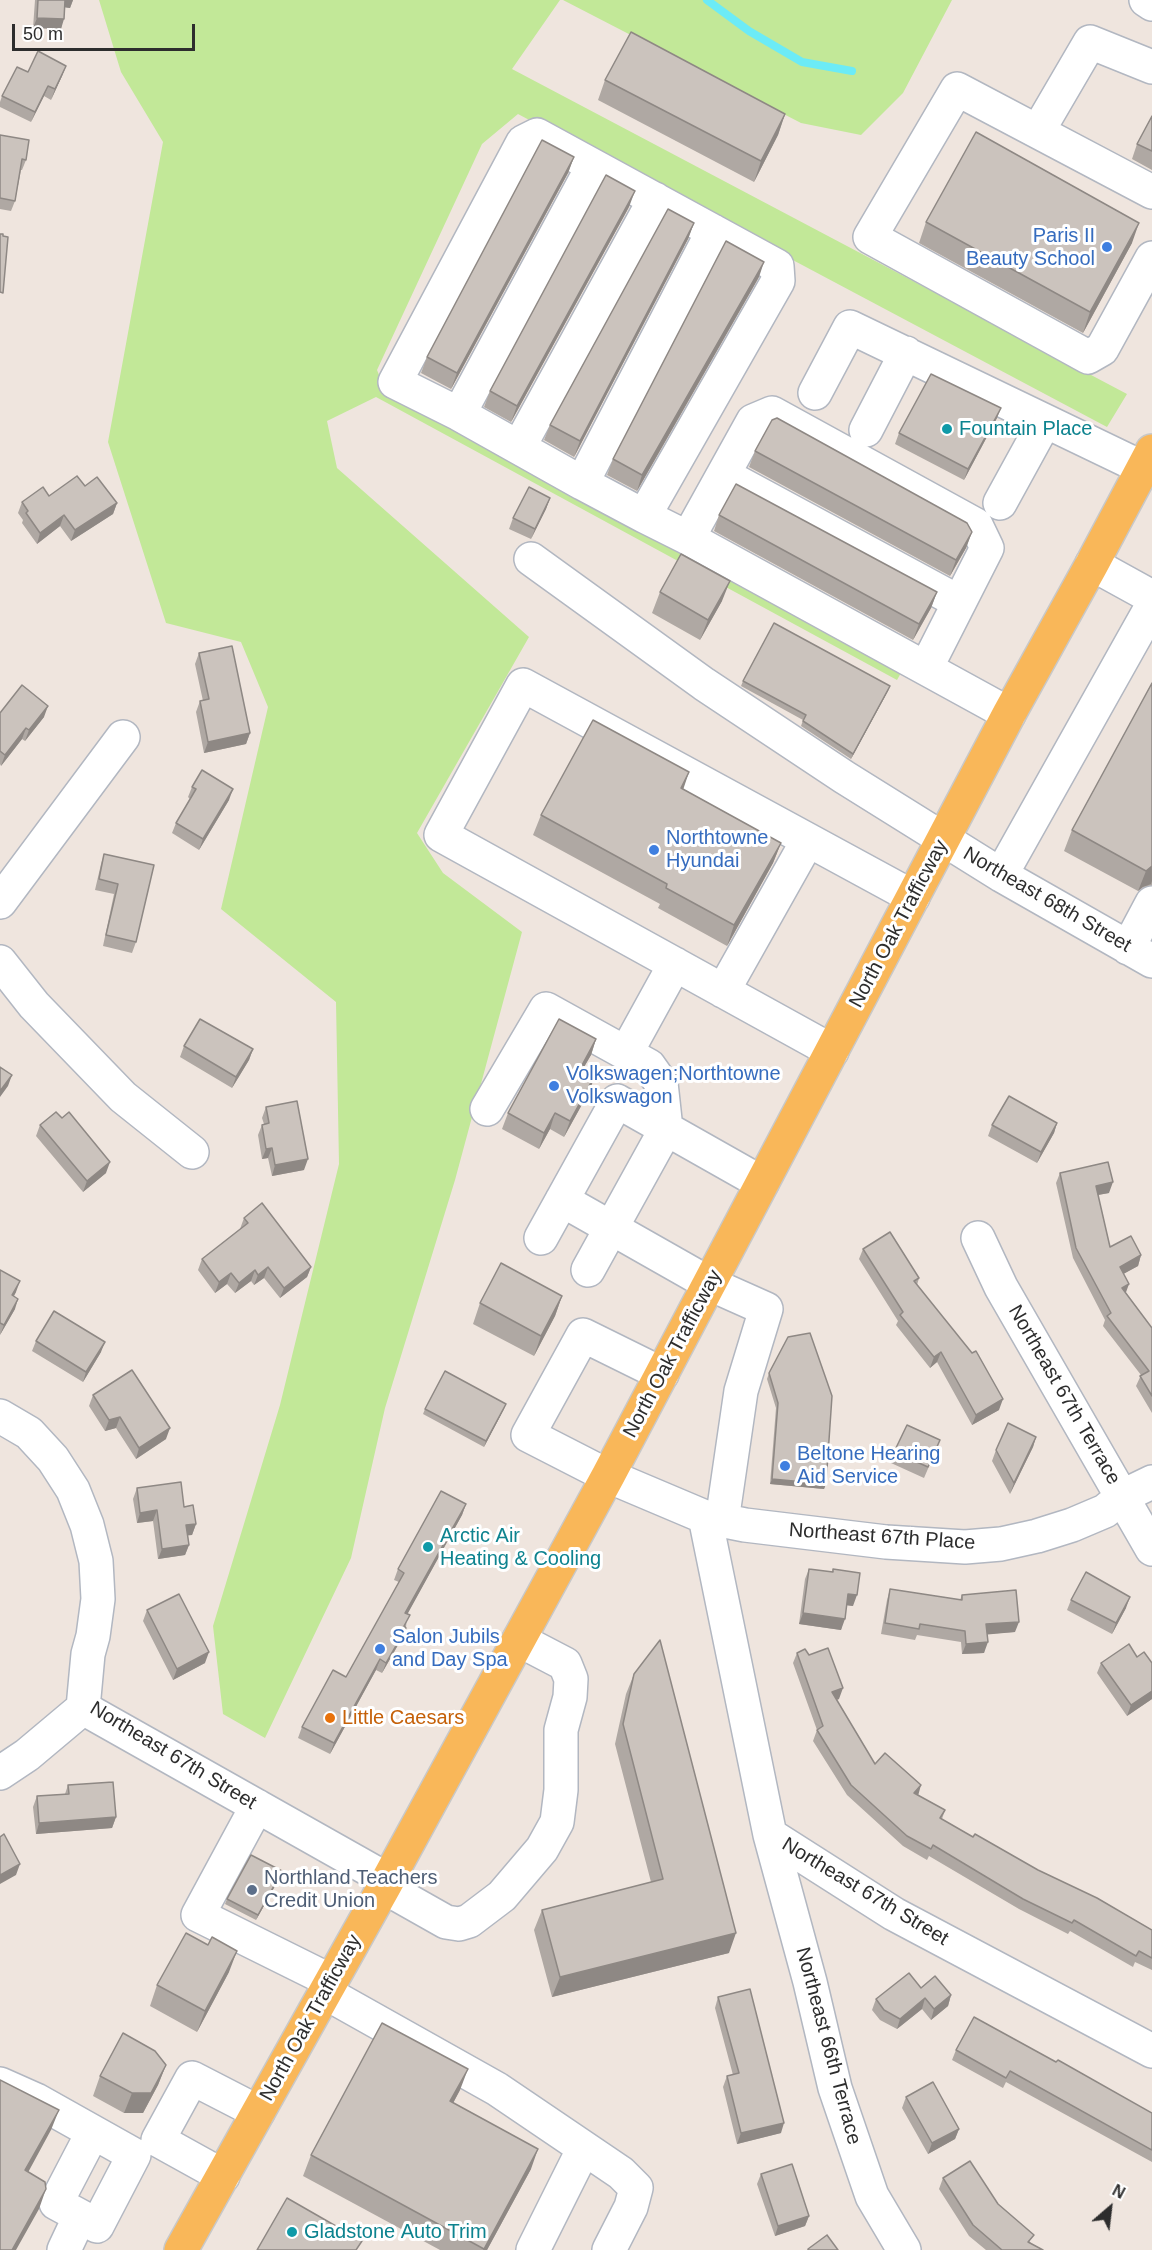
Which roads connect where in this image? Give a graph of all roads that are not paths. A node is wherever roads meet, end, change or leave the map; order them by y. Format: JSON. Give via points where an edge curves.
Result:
{"nodes":[{"id":1,"x":1146,"y":0,"type":"edge"},
{"id":2,"x":1152,"y":4,"type":"edge"},
{"id":3,"x":1152,"y":67,"type":"edge"},
{"id":4,"x":1038,"y":131,"type":"junction"},
{"id":5,"x":593,"y":165,"type":"junction"},
{"id":6,"x":1152,"y":192,"type":"edge"},
{"id":7,"x":655,"y":200,"type":"junction"},
{"id":8,"x":713,"y":231,"type":"junction"},
{"id":9,"x":1152,"y":258,"type":"edge"},
{"id":10,"x":906,"y":353,"type":"junction"},
{"id":11,"x":815,"y":393,"type":"dead end"},
{"id":12,"x":459,"y":414,"type":"junction"},
{"id":13,"x":1045,"y":421,"type":"junction"},
{"id":14,"x":866,"y":430,"type":"dead end"},
{"id":15,"x":519,"y":447,"type":"junction"},
{"id":16,"x":1148,"y":460,"type":"edge"},
{"id":17,"x":724,"y":475,"type":"junction"},
{"id":18,"x":582,"y":483,"type":"junction"},
{"id":19,"x":1000,"y":503,"type":"dead end"},
{"id":20,"x":644,"y":516,"type":"junction"},
{"id":21,"x":688,"y":538,"type":"junction"},
{"id":22,"x":531,"y":559,"type":"dead end"},
{"id":23,"x":1092,"y":564,"type":"junction"},
{"id":24,"x":1152,"y":597,"type":"edge"},
{"id":25,"x":959,"y":602,"type":"junction"},
{"id":26,"x":1152,"y":606,"type":"edge"},
{"id":27,"x":926,"y":668,"type":"junction"},
{"id":28,"x":1009,"y":714,"type":"junction"},
{"id":29,"x":123,"y":737,"type":"dead end"},
{"id":30,"x":944,"y":838,"type":"junction"},
{"id":31,"x":808,"y":840,"type":"junction"},
{"id":32,"x":1001,"y":875,"type":"junction"},
{"id":33,"x":913,"y":897,"type":"junction"},
{"id":34,"x":0,"y":902,"type":"edge"},
{"id":35,"x":1152,"y":903,"type":"edge"},
{"id":36,"x":1140,"y":955,"type":"edge"},
{"id":37,"x":0,"y":962,"type":"edge"},
{"id":38,"x":675,"y":964,"type":"junction"},
{"id":39,"x":723,"y":991,"type":"junction"},
{"id":40,"x":832,"y":1051,"type":"junction"},
{"id":41,"x":626,"y":1053,"type":"junction"},
{"id":42,"x":487,"y":1108,"type":"dead end"},
{"id":43,"x":666,"y":1129,"type":"junction"},
{"id":44,"x":192,"y":1152,"type":"dead end"},
{"id":45,"x":762,"y":1183,"type":"junction"},
{"id":46,"x":562,"y":1200,"type":"junction"},
{"id":47,"x":610,"y":1228,"type":"junction"},
{"id":48,"x":541,"y":1238,"type":"dead end"},
{"id":49,"x":978,"y":1238,"type":"dead end"},
{"id":50,"x":588,"y":1270,"type":"dead end"},
{"id":51,"x":710,"y":1284,"type":"junction"},
{"id":52,"x":662,"y":1374,"type":"junction"},
{"id":53,"x":0,"y":1416,"type":"edge"},
{"id":54,"x":608,"y":1476,"type":"junction"},
{"id":55,"x":1152,"y":1482,"type":"edge"},
{"id":56,"x":1123,"y":1496,"type":"junction"},
{"id":57,"x":713,"y":1519,"type":"junction"},
{"id":58,"x":1152,"y":1550,"type":"edge"},
{"id":59,"x":519,"y":1640,"type":"junction"},
{"id":60,"x":83,"y":1708,"type":"junction"},
{"id":61,"x":0,"y":1773,"type":"edge"},
{"id":62,"x":257,"y":1806,"type":"junction"},
{"id":63,"x":770,"y":1835,"type":"junction"},
{"id":64,"x":386,"y":1884,"type":"junction"},
{"id":65,"x":329,"y":1987,"type":"junction"},
{"id":66,"x":1152,"y":2051,"type":"edge"},
{"id":67,"x":0,"y":2084,"type":"edge"},
{"id":68,"x":258,"y":2112,"type":"junction"},
{"id":69,"x":93,"y":2132,"type":"junction"},
{"id":70,"x":584,"y":2148,"type":"junction"},
{"id":71,"x":223,"y":2176,"type":"junction"},
{"id":72,"x":80,"y":2216,"type":"junction"},
{"id":73,"x":64,"y":2250,"type":"edge"},
{"id":74,"x":181,"y":2250,"type":"edge"},
{"id":75,"x":533,"y":2250,"type":"edge"},
{"id":76,"x":609,"y":2250,"type":"edge"},
{"id":77,"x":904,"y":2250,"type":"edge"}],
"edges":[{"from":1,"to":2,"type":"street"},
{"from":3,"to":4,"type":"street","via":[[1090,42]]},
{"from":4,"to":6,"type":"street"},
{"from":4,"to":9,"type":"street","via":[[957,89],[870,237],[1088,357],[1102,349]]},
{"from":5,"to":7,"type":"street"},
{"from":5,"to":12,"type":"street"},
{"from":5,"to":12,"type":"street","via":[[537,135],[523,142],[395,381]]},
{"from":7,"to":8,"type":"street"},
{"from":7,"to":15,"type":"street"},
{"from":8,"to":18,"type":"street"},
{"from":8,"to":20,"type":"street","via":[[777,266],[778,281]]},
{"from":10,"to":11,"type":"street","via":[[850,327]]},
{"from":10,"to":13,"type":"street"},
{"from":10,"to":14,"type":"street"},
{"from":12,"to":15,"type":"street"},
{"from":13,"to":16,"type":"street"},
{"from":13,"to":19,"type":"street"},
{"from":15,"to":18,"type":"street"},
{"from":16,"to":23,"type":"main road","name":"North Oak Trafficway"},
{"from":17,"to":21,"type":"street"},
{"from":17,"to":25,"type":"street"},
{"from":17,"to":25,"type":"street","via":[[753,421],[772,413],[976,525],[987,548]]},
{"from":18,"to":20,"type":"street"},
{"from":20,"to":21,"type":"street"},
{"from":21,"to":27,"type":"street"},
{"from":22,"to":30,"type":"street","name":"Northeast 68th Street","via":[[713,690]]},
{"from":23,"to":24,"type":"street"},
{"from":23,"to":28,"type":"main road","name":"North Oak Trafficway"},
{"from":25,"to":27,"type":"street"},
{"from":26,"to":32,"type":"street"},
{"from":27,"to":28,"type":"street"},
{"from":28,"to":30,"type":"main road","name":"North Oak Trafficway"},
{"from":29,"to":34,"type":"street"},
{"from":30,"to":32,"type":"street","name":"Northeast 68th Street"},
{"from":30,"to":33,"type":"main road","name":"North Oak Trafficway"},
{"from":31,"to":33,"type":"street"},
{"from":31,"to":38,"type":"street","via":[[523,686],[441,835]]},
{"from":31,"to":39,"type":"street"},
{"from":32,"to":36,"type":"street","name":"Northeast 68th Street"},
{"from":33,"to":40,"type":"main road","name":"North Oak Trafficway"},
{"from":35,"to":36,"type":"street"},
{"from":37,"to":44,"type":"street","via":[[34,1005],[123,1098]]},
{"from":38,"to":39,"type":"street"},
{"from":38,"to":41,"type":"street"},
{"from":39,"to":40,"type":"street"},
{"from":40,"to":45,"type":"main road","name":"North Oak Trafficway"},
{"from":41,"to":42,"type":"street","via":[[546,1009]]},
{"from":41,"to":43,"type":"street","via":[[649,1066],[661,1083]]},
{"from":43,"to":45,"type":"street"},
{"from":43,"to":46,"type":"street","via":[[618,1101]]},
{"from":43,"to":47,"type":"street"},
{"from":45,"to":51,"type":"main road","name":"North Oak Trafficway"},
{"from":46,"to":47,"type":"street"},
{"from":46,"to":48,"type":"street"},
{"from":47,"to":50,"type":"street"},
{"from":47,"to":51,"type":"street"},
{"from":49,"to":56,"type":"street","name":"Northeast 67th Terrace","via":[[1001,1287]]},
{"from":51,"to":52,"type":"main road","name":"North Oak Trafficway"},
{"from":51,"to":57,"type":"street","name":"Northeast 67th Street","via":[[766,1309],[741,1391]]},
{"from":52,"to":54,"type":"main road","name":"North Oak Trafficway"},
{"from":52,"to":54,"type":"street","name":"Northeast 67th Place","via":[[583,1335],[528,1435]]},
{"from":53,"to":60,"type":"street","name":"Northeast 67th Street","via":[[29,1433],[53,1459],[73,1490],[87,1525],[96,1561],[98,1599]]},
{"from":54,"to":57,"type":"street","name":"Northeast 67th Place"},
{"from":54,"to":59,"type":"main road","name":"North Oak Trafficway"},
{"from":55,"to":56,"type":"street","name":"Northeast 67th Place"},
{"from":56,"to":57,"type":"street","name":"Northeast 67th Place","via":[[1105,1511],[1063,1528],[1002,1544],[965,1547],[886,1542]]},
{"from":56,"to":58,"type":"street","name":"Northeast 67th Terrace"},
{"from":57,"to":63,"type":"street","name":"Northeast 67th Street"},
{"from":59,"to":64,"type":"main road","name":"North Oak Trafficway"},
{"from":59,"to":64,"type":"street","name":"Northeast 67th Street","via":[[565,1664],[571,1679],[561,1730],[561,1790],[556,1822],[542,1849],[502,1896],[459,1924],[446,1922]]},
{"from":60,"to":61,"type":"street"},
{"from":60,"to":62,"type":"street","name":"Northeast 67th Street"},
{"from":62,"to":64,"type":"street","name":"Northeast 67th Street"},
{"from":62,"to":65,"type":"street","via":[[198,1915]]},
{"from":63,"to":66,"type":"street","name":"Northeast 67th Street","via":[[894,1914]]},
{"from":63,"to":77,"type":"street","name":"Northeast 66th Terrace","via":[[835,2088],[872,2196]]},
{"from":64,"to":65,"type":"main road","name":"North Oak Trafficway"},
{"from":65,"to":68,"type":"main road","name":"North Oak Trafficway"},
{"from":65,"to":70,"type":"street"},
{"from":67,"to":69,"type":"street"},
{"from":68,"to":71,"type":"main road","name":"North Oak Trafficway"},
{"from":68,"to":71,"type":"street","via":[[192,2078],[158,2140]]},
{"from":69,"to":72,"type":"street","via":[[56,2203]]},
{"from":69,"to":72,"type":"street","via":[[134,2155],[97,2226]]},
{"from":70,"to":75,"type":"street"},
{"from":70,"to":76,"type":"street","via":[[636,2188]]},
{"from":71,"to":74,"type":"main road","name":"North Oak Trafficway"},
{"from":72,"to":73,"type":"street"}]}
